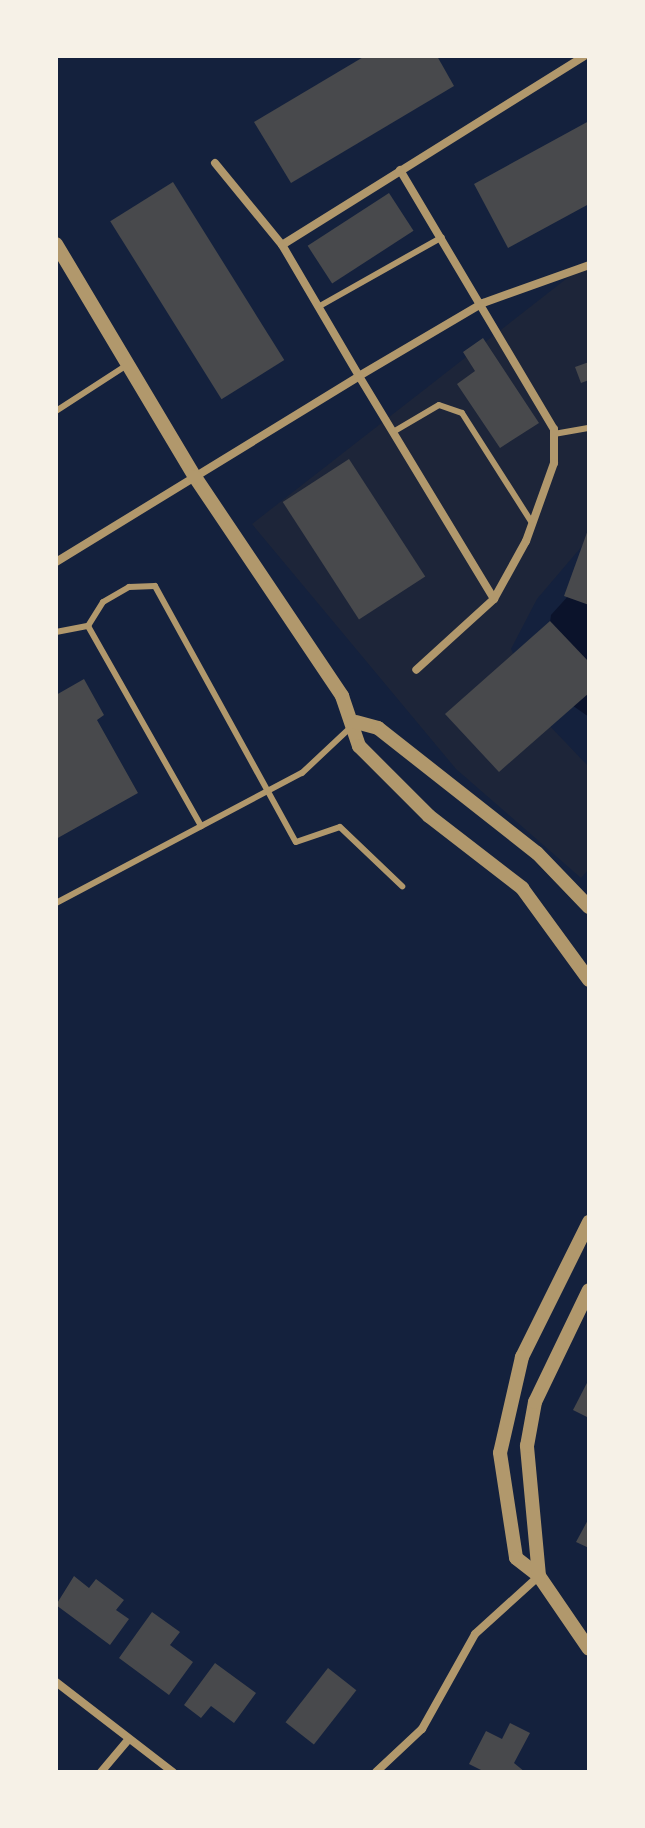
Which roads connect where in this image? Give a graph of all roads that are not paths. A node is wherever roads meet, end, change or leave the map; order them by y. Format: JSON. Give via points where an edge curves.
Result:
{"nodes":[{"id":1,"x":584,"y":56,"type":"edge"},
{"id":2,"x":215,"y":163,"type":"dead end"},
{"id":3,"x":400,"y":170,"type":"junction"},
{"id":4,"x":442,"y":237,"type":"junction"},
{"id":5,"x":56,"y":244,"type":"edge"},
{"id":6,"x":282,"y":245,"type":"junction"},
{"id":7,"x":589,"y":265,"type":"edge"},
{"id":8,"x":483,"y":303,"type":"junction"},
{"id":9,"x":318,"y":307,"type":"junction"},
{"id":10,"x":128,"y":365,"type":"junction"},
{"id":11,"x":359,"y":376,"type":"junction"},
{"id":12,"x":56,"y":411,"type":"edge"},
{"id":13,"x":589,"y":428,"type":"edge"},
{"id":14,"x":393,"y":432,"type":"junction"},
{"id":15,"x":554,"y":434,"type":"junction"},
{"id":16,"x":195,"y":477,"type":"junction"},
{"id":17,"x":532,"y":523,"type":"junction"},
{"id":18,"x":56,"y":562,"type":"edge"},
{"id":19,"x":494,"y":599,"type":"junction"},
{"id":20,"x":88,"y":626,"type":"junction"},
{"id":21,"x":56,"y":632,"type":"edge"},
{"id":22,"x":416,"y":670,"type":"dead end"},
{"id":23,"x":356,"y":722,"type":"junction"},
{"id":24,"x":271,"y":789,"type":"junction"},
{"id":25,"x":201,"y":826,"type":"junction"},
{"id":26,"x":402,"y":886,"type":"dead end"},
{"id":27,"x":56,"y":903,"type":"edge"},
{"id":28,"x":589,"y":907,"type":"edge"},
{"id":29,"x":589,"y":980,"type":"edge"},
{"id":30,"x":589,"y":1222,"type":"edge"},
{"id":31,"x":589,"y":1290,"type":"edge"},
{"id":32,"x":539,"y":1576,"type":"junction"},
{"id":33,"x":589,"y":1649,"type":"edge"},
{"id":34,"x":56,"y":1682,"type":"edge"},
{"id":35,"x":128,"y":1740,"type":"junction"},
{"id":36,"x":101,"y":1772,"type":"edge"},
{"id":37,"x":173,"y":1772,"type":"edge"},
{"id":38,"x":376,"y":1772,"type":"edge"}],
"edges":[{"from":1,"to":3,"type":"street"},
{"from":2,"to":6,"type":"street"},
{"from":3,"to":4,"type":"street"},
{"from":3,"to":6,"type":"street"},
{"from":4,"to":8,"type":"street"},
{"from":4,"to":9,"type":"lane"},
{"from":5,"to":10,"type":"street"},
{"from":6,"to":9,"type":"street"},
{"from":7,"to":8,"type":"street"},
{"from":8,"to":11,"type":"street"},
{"from":8,"to":15,"type":"street"},
{"from":9,"to":11,"type":"street"},
{"from":10,"to":12,"type":"lane"},
{"from":10,"to":16,"type":"street"},
{"from":11,"to":14,"type":"street"},
{"from":11,"to":16,"type":"street"},
{"from":13,"to":15,"type":"lane"},
{"from":14,"to":17,"type":"lane","via":[[439,405],[462,413]]},
{"from":14,"to":19,"type":"street"},
{"from":15,"to":17,"type":"street","via":[[554,463]]},
{"from":16,"to":18,"type":"street"},
{"from":16,"to":23,"type":"street"},
{"from":17,"to":19,"type":"street"},
{"from":19,"to":22,"type":"street"},
{"from":20,"to":21,"type":"lane"},
{"from":20,"to":24,"type":"lane","via":[[106,599],[129,587],[155,586]]},
{"from":20,"to":25,"type":"lane"},
{"from":23,"to":24,"type":"lane","via":[[302,773]]},
{"from":23,"to":28,"type":"street","via":[[378,728],[537,853]]},
{"from":23,"to":29,"type":"street","via":[[359,746],[429,816],[531,897]]},
{"from":24,"to":25,"type":"lane"},
{"from":24,"to":26,"type":"lane","via":[[276,816],[296,842],[340,827]]},
{"from":25,"to":27,"type":"lane"},
{"from":30,"to":32,"type":"street","via":[[507,1402],[504,1504],[516,1558]]},
{"from":31,"to":32,"type":"street","via":[[535,1402],[527,1446]]},
{"from":32,"to":33,"type":"street"},
{"from":32,"to":38,"type":"street","via":[[475,1634],[422,1729]]},
{"from":34,"to":35,"type":"street"},
{"from":35,"to":36,"type":"street"},
{"from":35,"to":37,"type":"street"}]}
